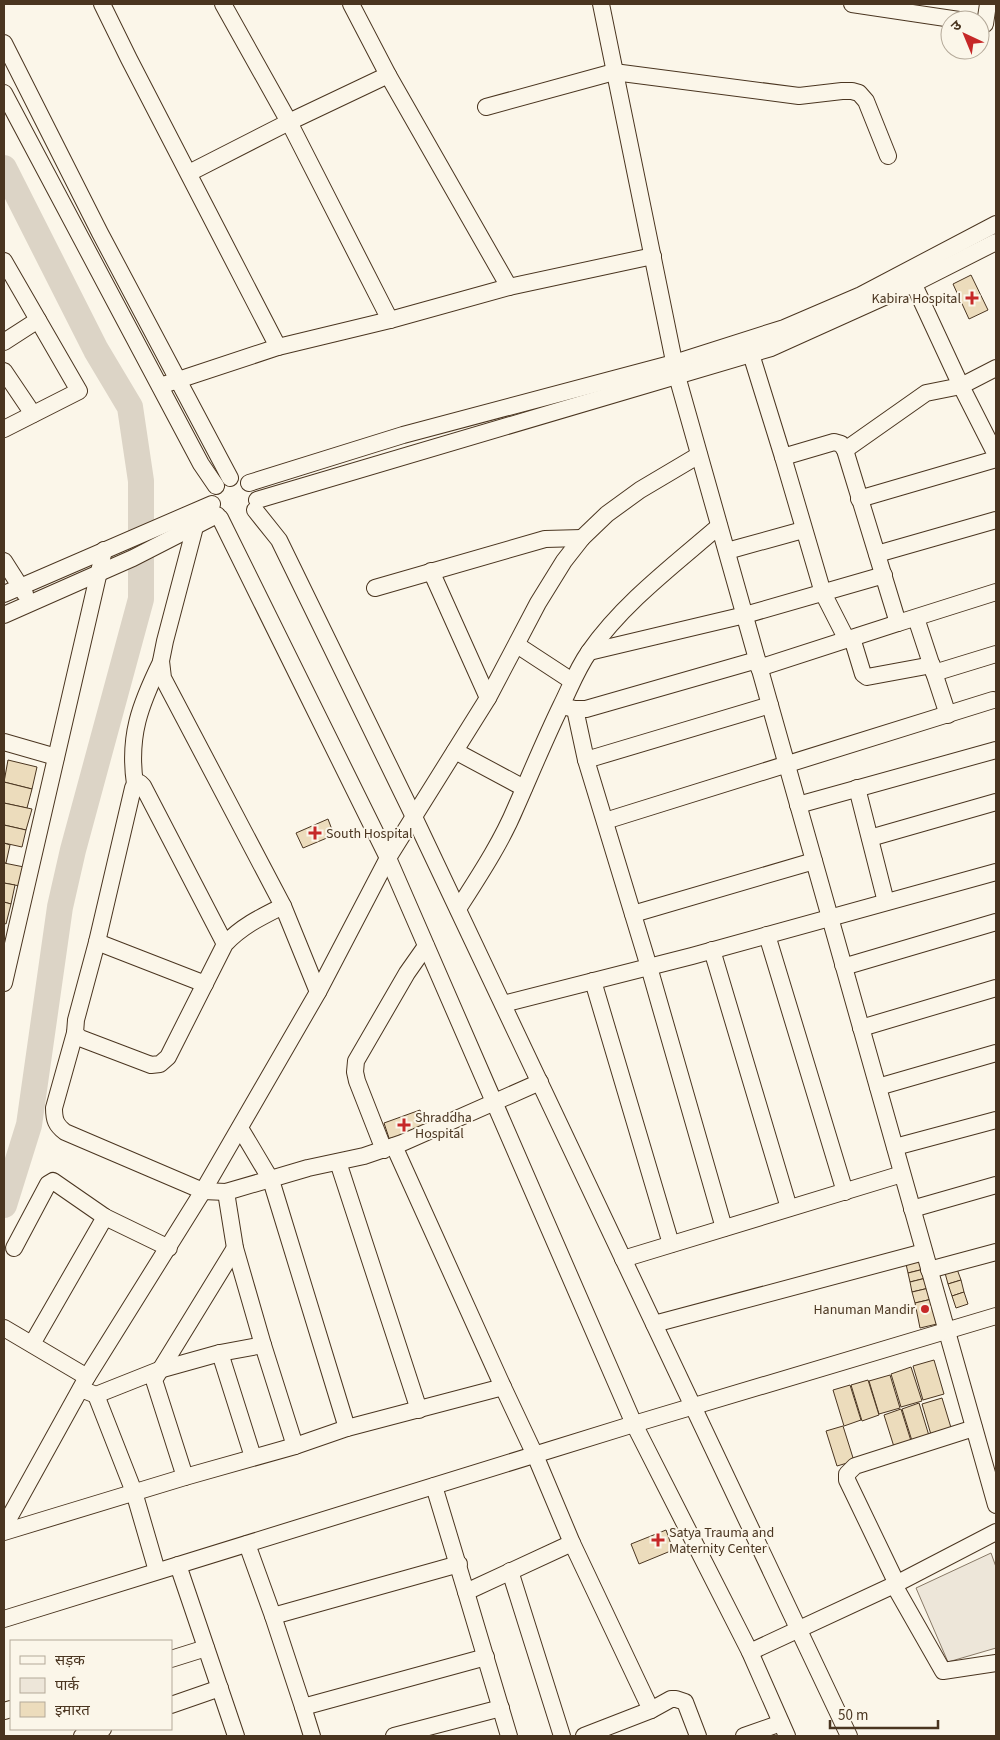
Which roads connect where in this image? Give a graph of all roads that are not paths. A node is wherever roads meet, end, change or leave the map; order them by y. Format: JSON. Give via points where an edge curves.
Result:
{"nodes":[{"id":1,"x":102,"y":4,"type":"edge"},
{"id":2,"x":223,"y":4,"type":"edge"},
{"id":3,"x":351,"y":4,"type":"edge"},
{"id":4,"x":601,"y":4,"type":"edge"},
{"id":5,"x":852,"y":4,"type":"edge"},
{"id":6,"x":877,"y":6,"type":"edge"},
{"id":7,"x":930,"y":10,"type":"edge"},
{"id":8,"x":4,"y":43,"type":"edge"},
{"id":9,"x":614,"y":72,"type":"junction"},
{"id":10,"x":388,"y":75,"type":"junction"},
{"id":11,"x":4,"y":93,"type":"edge"},
{"id":12,"x":486,"y":107,"type":"dead end"},
{"id":13,"x":289,"y":122,"type":"junction"},
{"id":14,"x":888,"y":156,"type":"dead end"},
{"id":15,"x":189,"y":174,"type":"junction"},
{"id":16,"x":996,"y":224,"type":"edge"},
{"id":17,"x":996,"y":242,"type":"edge"},
{"id":18,"x":653,"y":256,"type":"junction"},
{"id":19,"x":5,"y":267,"type":"edge"},
{"id":20,"x":910,"y":277,"type":"junction"},
{"id":21,"x":509,"y":287,"type":"junction"},
{"id":22,"x":38,"y":320,"type":"junction"},
{"id":23,"x":390,"y":320,"type":"junction"},
{"id":24,"x":4,"y":342,"type":"edge"},
{"id":25,"x":278,"y":347,"type":"junction"},
{"id":26,"x":750,"y":354,"type":"junction"},
{"id":27,"x":996,"y":368,"type":"edge"},
{"id":28,"x":676,"y":370,"type":"junction"},
{"id":29,"x":4,"y":371,"type":"edge"},
{"id":30,"x":177,"y":380,"type":"junction"},
{"id":31,"x":160,"y":386,"type":"junction"},
{"id":32,"x":961,"y":386,"type":"junction"},
{"id":33,"x":32,"y":414,"type":"junction"},
{"id":34,"x":4,"y":429,"type":"edge"},
{"id":35,"x":845,"y":450,"type":"junction"},
{"id":36,"x":699,"y":455,"type":"junction"},
{"id":37,"x":996,"y":455,"type":"edge"},
{"id":38,"x":783,"y":457,"type":"junction"},
{"id":39,"x":996,"y":459,"type":"edge"},
{"id":40,"x":223,"y":482,"type":"junction"},
{"id":41,"x":249,"y":483,"type":"junction"},
{"id":42,"x":859,"y":499,"type":"junction"},
{"id":43,"x":216,"y":512,"type":"junction"},
{"id":44,"x":249,"y":513,"type":"junction"},
{"id":45,"x":996,"y":520,"type":"edge"},
{"id":46,"x":719,"y":526,"type":"junction"},
{"id":47,"x":195,"y":527,"type":"junction"},
{"id":48,"x":803,"y":530,"type":"junction"},
{"id":49,"x":582,"y":538,"type":"junction"},
{"id":50,"x":104,"y":550,"type":"junction"},
{"id":51,"x":727,"y":551,"type":"junction"},
{"id":52,"x":878,"y":554,"type":"junction"},
{"id":53,"x":4,"y":561,"type":"edge"},
{"id":54,"x":431,"y":571,"type":"junction"},
{"id":55,"x":98,"y":573,"type":"junction"},
{"id":56,"x":884,"y":575,"type":"junction"},
{"id":57,"x":20,"y":586,"type":"junction"},
{"id":58,"x":375,"y":588,"type":"dead end"},
{"id":59,"x":996,"y":592,"type":"edge"},
{"id":60,"x":823,"y":593,"type":"junction"},
{"id":61,"x":4,"y":594,"type":"edge"},
{"id":62,"x":31,"y":603,"type":"junction"},
{"id":63,"x":4,"y":615,"type":"edge"},
{"id":64,"x":745,"y":615,"type":"junction"},
{"id":65,"x":916,"y":618,"type":"junction"},
{"id":66,"x":898,"y":623,"type":"junction"},
{"id":67,"x":849,"y":639,"type":"junction"},
{"id":68,"x":517,"y":645,"type":"junction"},
{"id":69,"x":589,"y":652,"type":"junction"},
{"id":70,"x":996,"y":654,"type":"edge"},
{"id":71,"x":161,"y":661,"type":"junction"},
{"id":72,"x":758,"y":664,"type":"junction"},
{"id":73,"x":933,"y":669,"type":"junction"},
{"id":74,"x":572,"y":681,"type":"junction"},
{"id":75,"x":488,"y":698,"type":"junction"},
{"id":76,"x":993,"y":700,"type":"dead end"},
{"id":77,"x":770,"y":705,"type":"junction"},
{"id":78,"x":568,"y":707,"type":"junction"},
{"id":79,"x":948,"y":714,"type":"junction"},
{"id":80,"x":4,"y":742,"type":"edge"},
{"id":81,"x":996,"y":750,"type":"edge"},
{"id":82,"x":454,"y":751,"type":"junction"},
{"id":83,"x":56,"y":757,"type":"junction"},
{"id":84,"x":586,"y":760,"type":"junction"},
{"id":85,"x":787,"y":765,"type":"junction"},
{"id":86,"x":135,"y":784,"type":"junction"},
{"id":87,"x":524,"y":788,"type":"junction"},
{"id":88,"x":857,"y":788,"type":"junction"},
{"id":89,"x":996,"y":802,"type":"edge"},
{"id":90,"x":798,"y":804,"type":"junction"},
{"id":91,"x":414,"y":815,"type":"junction"},
{"id":92,"x":605,"y":821,"type":"junction"},
{"id":93,"x":870,"y":838,"type":"junction"},
{"id":94,"x":388,"y":858,"type":"junction"},
{"id":95,"x":814,"y":861,"type":"junction"},
{"id":96,"x":995,"y":878,"type":"edge"},
{"id":97,"x":886,"y":902,"type":"junction"},
{"id":98,"x":283,"y":906,"type":"junction"},
{"id":99,"x":458,"y":909,"type":"junction"},
{"id":100,"x":633,"y":914,"type":"junction"},
{"id":101,"x":830,"y":917,"type":"junction"},
{"id":102,"x":996,"y":922,"type":"edge"},
{"id":103,"x":767,"y":934,"type":"junction"},
{"id":104,"x":97,"y":942,"type":"junction"},
{"id":105,"x":225,"y":944,"type":"junction"},
{"id":106,"x":426,"y":946,"type":"junction"},
{"id":107,"x":712,"y":950,"type":"junction"},
{"id":108,"x":843,"y":965,"type":"junction"},
{"id":109,"x":649,"y":967,"type":"junction"},
{"id":110,"x":593,"y":981,"type":"junction"},
{"id":111,"x":4,"y":983,"type":"edge"},
{"id":112,"x":205,"y":984,"type":"junction"},
{"id":113,"x":996,"y":988,"type":"edge"},
{"id":114,"x":318,"y":992,"type":"junction"},
{"id":115,"x":503,"y":1004,"type":"junction"},
{"id":116,"x":861,"y":1028,"type":"junction"},
{"id":117,"x":75,"y":1033,"type":"junction"},
{"id":118,"x":996,"y":1053,"type":"edge"},
{"id":119,"x":540,"y":1082,"type":"junction"},
{"id":120,"x":878,"y":1087,"type":"junction"},
{"id":121,"x":495,"y":1103,"type":"junction"},
{"id":122,"x":996,"y":1120,"type":"edge"},
{"id":123,"x":240,"y":1128,"type":"junction"},
{"id":124,"x":895,"y":1147,"type":"junction"},
{"id":125,"x":389,"y":1148,"type":"junction"},
{"id":126,"x":338,"y":1162,"type":"junction"},
{"id":127,"x":902,"y":1174,"type":"junction"},
{"id":128,"x":271,"y":1180,"type":"junction"},
{"id":129,"x":996,"y":1185,"type":"edge"},
{"id":130,"x":204,"y":1191,"type":"junction"},
{"id":131,"x":226,"y":1192,"type":"junction"},
{"id":132,"x":845,"y":1192,"type":"junction"},
{"id":133,"x":789,"y":1208,"type":"junction"},
{"id":134,"x":912,"y":1209,"type":"junction"},
{"id":135,"x":105,"y":1217,"type":"junction"},
{"id":136,"x":724,"y":1228,"type":"junction"},
{"id":137,"x":671,"y":1244,"type":"junction"},
{"id":138,"x":14,"y":1248,"type":"dead end"},
{"id":139,"x":169,"y":1248,"type":"junction"},
{"id":140,"x":235,"y":1248,"type":"junction"},
{"id":141,"x":924,"y":1252,"type":"junction"},
{"id":142,"x":996,"y":1252,"type":"edge"},
{"id":143,"x":623,"y":1259,"type":"junction"},
{"id":144,"x":929,"y":1270,"type":"junction"},
{"id":145,"x":996,"y":1316,"type":"edge"},
{"id":146,"x":654,"y":1324,"type":"junction"},
{"id":147,"x":4,"y":1328,"type":"edge"},
{"id":148,"x":946,"y":1330,"type":"junction"},
{"id":149,"x":32,"y":1344,"type":"junction"},
{"id":150,"x":263,"y":1345,"type":"junction"},
{"id":151,"x":220,"y":1352,"type":"junction"},
{"id":152,"x":159,"y":1370,"type":"junction"},
{"id":153,"x":88,"y":1387,"type":"junction"},
{"id":154,"x":503,"y":1387,"type":"junction"},
{"id":155,"x":693,"y":1406,"type":"junction"},
{"id":156,"x":419,"y":1410,"type":"junction"},
{"id":157,"x":634,"y":1424,"type":"junction"},
{"id":158,"x":347,"y":1428,"type":"junction"},
{"id":159,"x":974,"y":1428,"type":"junction"},
{"id":160,"x":295,"y":1446,"type":"junction"},
{"id":161,"x":535,"y":1455,"type":"junction"},
{"id":162,"x":253,"y":1457,"type":"junction"},
{"id":163,"x":185,"y":1477,"type":"junction"},
{"id":164,"x":434,"y":1486,"type":"junction"},
{"id":165,"x":134,"y":1492,"type":"junction"},
{"id":166,"x":996,"y":1505,"type":"edge"},
{"id":167,"x":4,"y":1527,"type":"edge"},
{"id":168,"x":4,"y":1532,"type":"edge"},
{"id":169,"x":996,"y":1532,"type":"edge"},
{"id":170,"x":572,"y":1543,"type":"junction"},
{"id":171,"x":247,"y":1544,"type":"junction"},
{"id":172,"x":459,"y":1564,"type":"junction"},
{"id":173,"x":178,"y":1565,"type":"junction"},
{"id":174,"x":157,"y":1571,"type":"junction"},
{"id":175,"x":510,"y":1572,"type":"junction"},
{"id":176,"x":895,"y":1585,"type":"junction"},
{"id":177,"x":466,"y":1592,"type":"junction"},
{"id":178,"x":273,"y":1616,"type":"junction"},
{"id":179,"x":4,"y":1619,"type":"edge"},
{"id":180,"x":798,"y":1630,"type":"junction"},
{"id":181,"x":206,"y":1648,"type":"junction"},
{"id":182,"x":750,"y":1652,"type":"junction"},
{"id":183,"x":486,"y":1657,"type":"junction"},
{"id":184,"x":172,"y":1659,"type":"edge"},
{"id":185,"x":996,"y":1663,"type":"edge"},
{"id":186,"x":220,"y":1688,"type":"junction"},
{"id":187,"x":172,"y":1705,"type":"edge"},
{"id":188,"x":303,"y":1707,"type":"junction"},
{"id":189,"x":501,"y":1708,"type":"junction"},
{"id":190,"x":651,"y":1710,"type":"junction"},
{"id":191,"x":101,"y":1730,"type":"edge"},
{"id":192,"x":784,"y":1730,"type":"edge"},
{"id":193,"x":82,"y":1736,"type":"edge"},
{"id":194,"x":236,"y":1736,"type":"edge"},
{"id":195,"x":312,"y":1736,"type":"edge"},
{"id":196,"x":394,"y":1736,"type":"edge"},
{"id":197,"x":509,"y":1736,"type":"edge"},
{"id":198,"x":562,"y":1736,"type":"edge"},
{"id":199,"x":584,"y":1736,"type":"edge"},
{"id":200,"x":698,"y":1736,"type":"edge"},
{"id":201,"x":744,"y":1736,"type":"edge"},
{"id":202,"x":849,"y":1736,"type":"edge"}],
"edges":[{"from":1,"to":15,"type":"street"},
{"from":2,"to":13,"type":"street"},
{"from":3,"to":10,"type":"street"},
{"from":4,"to":9,"type":"street"},
{"from":5,"to":6,"type":"street"},
{"from":6,"to":7,"type":"street"},
{"from":8,"to":30,"type":"street"},
{"from":9,"to":12,"type":"street"},
{"from":9,"to":14,"type":"street","via":[[799,96],[842,90],[859,93],[866,100]]},
{"from":9,"to":18,"type":"street"},
{"from":10,"to":13,"type":"street"},
{"from":10,"to":21,"type":"street"},
{"from":11,"to":31,"type":"street"},
{"from":13,"to":15,"type":"street"},
{"from":13,"to":23,"type":"street"},
{"from":15,"to":25,"type":"street"},
{"from":16,"to":20,"type":"street"},
{"from":17,"to":20,"type":"street"},
{"from":18,"to":21,"type":"street"},
{"from":18,"to":28,"type":"street"},
{"from":19,"to":22,"type":"street"},
{"from":20,"to":26,"type":"street","via":[[771,348]]},
{"from":20,"to":28,"type":"street"},
{"from":20,"to":32,"type":"street"},
{"from":21,"to":23,"type":"street"},
{"from":22,"to":24,"type":"street"},
{"from":22,"to":33,"type":"street","via":[[80,391]]},
{"from":23,"to":25,"type":"street"},
{"from":25,"to":30,"type":"street"},
{"from":26,"to":28,"type":"street"},
{"from":26,"to":38,"type":"street"},
{"from":27,"to":32,"type":"street"},
{"from":28,"to":36,"type":"street"},
{"from":28,"to":41,"type":"street","via":[[403,435]]},
{"from":28,"to":44,"type":"street"},
{"from":29,"to":33,"type":"street"},
{"from":30,"to":31,"type":"street"},
{"from":30,"to":40,"type":"street"},
{"from":31,"to":40,"type":"street","via":[[201,464]]},
{"from":32,"to":35,"type":"street","via":[[926,393]]},
{"from":32,"to":37,"type":"street"},
{"from":33,"to":34,"type":"street"},
{"from":35,"to":38,"type":"street","via":[[834,442]]},
{"from":35,"to":42,"type":"street"},
{"from":36,"to":46,"type":"street"},
{"from":36,"to":49,"type":"street","via":[[640,490],[607,514]]},
{"from":38,"to":48,"type":"street"},
{"from":39,"to":42,"type":"street"},
{"from":40,"to":41,"type":"street","via":[[240,478]]},
{"from":40,"to":43,"type":"street","via":[[213,492]]},
{"from":41,"to":44,"type":"street","via":[[255,490]]},
{"from":42,"to":52,"type":"street"},
{"from":43,"to":44,"type":"street","via":[[229,522]]},
{"from":43,"to":47,"type":"street"},
{"from":43,"to":50,"type":"street","via":[[179,519]]},
{"from":43,"to":94,"type":"street"},
{"from":44,"to":91,"type":"street","via":[[279,540]]},
{"from":45,"to":52,"type":"street"},
{"from":46,"to":51,"type":"street"},
{"from":46,"to":69,"type":"street","via":[[647,588]]},
{"from":47,"to":55,"type":"street"},
{"from":47,"to":71,"type":"street"},
{"from":48,"to":51,"type":"street"},
{"from":48,"to":60,"type":"street"},
{"from":49,"to":54,"type":"street","via":[[546,539]]},
{"from":49,"to":68,"type":"street","via":[[538,603]]},
{"from":50,"to":55,"type":"street"},
{"from":50,"to":57,"type":"street"},
{"from":51,"to":64,"type":"street"},
{"from":52,"to":56,"type":"street"},
{"from":53,"to":57,"type":"street"},
{"from":54,"to":58,"type":"street"},
{"from":54,"to":75,"type":"street"},
{"from":55,"to":62,"type":"street"},
{"from":55,"to":83,"type":"street"},
{"from":56,"to":60,"type":"street"},
{"from":56,"to":66,"type":"street"},
{"from":57,"to":61,"type":"street"},
{"from":57,"to":62,"type":"street"},
{"from":59,"to":65,"type":"street"},
{"from":60,"to":64,"type":"street"},
{"from":60,"to":67,"type":"street"},
{"from":62,"to":63,"type":"street"},
{"from":64,"to":69,"type":"street"},
{"from":64,"to":72,"type":"street"},
{"from":65,"to":66,"type":"street"},
{"from":65,"to":73,"type":"street"},
{"from":66,"to":67,"type":"street"},
{"from":67,"to":72,"type":"street"},
{"from":67,"to":73,"type":"street","via":[[867,677]]},
{"from":68,"to":74,"type":"street"},
{"from":68,"to":75,"type":"street"},
{"from":69,"to":74,"type":"street"},
{"from":70,"to":73,"type":"street"},
{"from":71,"to":86,"type":"street","via":[[146,693],[134,738]]},
{"from":71,"to":98,"type":"street","via":[[163,678]]},
{"from":72,"to":77,"type":"street"},
{"from":72,"to":78,"type":"street","via":[[586,709]]},
{"from":73,"to":79,"type":"street"},
{"from":74,"to":78,"type":"street"},
{"from":75,"to":82,"type":"street"},
{"from":76,"to":79,"type":"street"},
{"from":77,"to":84,"type":"street"},
{"from":77,"to":85,"type":"street"},
{"from":78,"to":84,"type":"street"},
{"from":78,"to":87,"type":"street","via":[[550,728]]},
{"from":79,"to":85,"type":"street"},
{"from":80,"to":83,"type":"street"},
{"from":81,"to":88,"type":"street"},
{"from":82,"to":87,"type":"street"},
{"from":82,"to":91,"type":"street"},
{"from":83,"to":111,"type":"street"},
{"from":84,"to":92,"type":"street"},
{"from":85,"to":90,"type":"street"},
{"from":85,"to":92,"type":"street"},
{"from":86,"to":104,"type":"street"},
{"from":86,"to":105,"type":"street","via":[[143,786]]},
{"from":87,"to":99,"type":"street","via":[[497,846]]},
{"from":88,"to":90,"type":"street"},
{"from":88,"to":93,"type":"street"},
{"from":89,"to":93,"type":"street"},
{"from":90,"to":95,"type":"street"},
{"from":91,"to":94,"type":"street"},
{"from":91,"to":99,"type":"street"},
{"from":92,"to":100,"type":"street"},
{"from":93,"to":97,"type":"street"},
{"from":94,"to":106,"type":"street"},
{"from":94,"to":114,"type":"street"},
{"from":95,"to":100,"type":"street"},
{"from":95,"to":101,"type":"street"},
{"from":96,"to":97,"type":"street"},
{"from":97,"to":101,"type":"street"},
{"from":98,"to":105,"type":"street","via":[[250,922]]},
{"from":98,"to":114,"type":"street"},
{"from":99,"to":115,"type":"street"},
{"from":100,"to":109,"type":"street"},
{"from":101,"to":103,"type":"street"},
{"from":101,"to":108,"type":"street"},
{"from":102,"to":108,"type":"street"},
{"from":103,"to":107,"type":"street"},
{"from":103,"to":132,"type":"street"},
{"from":104,"to":112,"type":"street"},
{"from":104,"to":117,"type":"street"},
{"from":105,"to":112,"type":"street"},
{"from":106,"to":121,"type":"street"},
{"from":106,"to":125,"type":"street","via":[[356,1061],[357,1081]]},
{"from":107,"to":109,"type":"street"},
{"from":107,"to":133,"type":"street"},
{"from":108,"to":116,"type":"street"},
{"from":109,"to":110,"type":"street"},
{"from":109,"to":136,"type":"street"},
{"from":110,"to":115,"type":"street"},
{"from":110,"to":137,"type":"street"},
{"from":112,"to":117,"type":"street","via":[[168,1057],[160,1064],[151,1065],[80,1038]]},
{"from":113,"to":116,"type":"street"},
{"from":114,"to":123,"type":"street"},
{"from":115,"to":119,"type":"street"},
{"from":116,"to":120,"type":"street"},
{"from":117,"to":130,"type":"street","via":[[54,1108],[57,1126]]},
{"from":118,"to":120,"type":"street"},
{"from":119,"to":121,"type":"street"},
{"from":119,"to":143,"type":"street"},
{"from":120,"to":124,"type":"street"},
{"from":121,"to":125,"type":"street"},
{"from":121,"to":157,"type":"street"},
{"from":122,"to":124,"type":"street"},
{"from":123,"to":128,"type":"street"},
{"from":123,"to":130,"type":"street"},
{"from":124,"to":127,"type":"street"},
{"from":125,"to":126,"type":"street"},
{"from":125,"to":154,"type":"street"},
{"from":126,"to":128,"type":"street"},
{"from":126,"to":156,"type":"street"},
{"from":127,"to":132,"type":"street"},
{"from":127,"to":134,"type":"street"},
{"from":128,"to":131,"type":"street"},
{"from":128,"to":158,"type":"street"},
{"from":129,"to":134,"type":"street"},
{"from":130,"to":131,"type":"street"},
{"from":130,"to":139,"type":"street"},
{"from":131,"to":140,"type":"street"},
{"from":132,"to":133,"type":"street"},
{"from":133,"to":136,"type":"street"},
{"from":134,"to":141,"type":"street"},
{"from":135,"to":138,"type":"street","via":[[59,1184],[50,1182]]},
{"from":135,"to":139,"type":"street"},
{"from":135,"to":149,"type":"street"},
{"from":136,"to":137,"type":"street"},
{"from":137,"to":143,"type":"street"},
{"from":139,"to":153,"type":"street"},
{"from":140,"to":150,"type":"street"},
{"from":140,"to":152,"type":"street"},
{"from":141,"to":144,"type":"street"},
{"from":141,"to":146,"type":"street"},
{"from":142,"to":144,"type":"street"},
{"from":143,"to":146,"type":"street"},
{"from":144,"to":148,"type":"street"},
{"from":145,"to":148,"type":"street"},
{"from":146,"to":155,"type":"street"},
{"from":147,"to":149,"type":"street"},
{"from":148,"to":155,"type":"street"},
{"from":148,"to":159,"type":"street"},
{"from":149,"to":153,"type":"street"},
{"from":150,"to":151,"type":"street"},
{"from":150,"to":160,"type":"street"},
{"from":151,"to":152,"type":"street"},
{"from":151,"to":162,"type":"street"},
{"from":152,"to":153,"type":"street"},
{"from":152,"to":163,"type":"street","via":[[154,1380]]},
{"from":153,"to":165,"type":"street"},
{"from":153,"to":167,"type":"street"},
{"from":154,"to":156,"type":"street"},
{"from":154,"to":161,"type":"street"},
{"from":155,"to":157,"type":"street"},
{"from":155,"to":180,"type":"street"},
{"from":156,"to":158,"type":"street"},
{"from":157,"to":161,"type":"street"},
{"from":157,"to":182,"type":"street"},
{"from":158,"to":160,"type":"street"},
{"from":159,"to":166,"type":"street"},
{"from":159,"to":176,"type":"street","via":[[845,1470]]},
{"from":160,"to":162,"type":"street"},
{"from":161,"to":164,"type":"street"},
{"from":161,"to":170,"type":"street"},
{"from":162,"to":163,"type":"street"},
{"from":163,"to":165,"type":"street"},
{"from":164,"to":171,"type":"street"},
{"from":164,"to":172,"type":"street"},
{"from":165,"to":168,"type":"street"},
{"from":165,"to":174,"type":"street"},
{"from":169,"to":176,"type":"street"},
{"from":170,"to":175,"type":"street"},
{"from":170,"to":190,"type":"street"},
{"from":171,"to":173,"type":"street"},
{"from":171,"to":178,"type":"street"},
{"from":172,"to":177,"type":"street"},
{"from":172,"to":178,"type":"street"},
{"from":173,"to":174,"type":"street"},
{"from":173,"to":181,"type":"street"},
{"from":174,"to":179,"type":"street"},
{"from":175,"to":177,"type":"street"},
{"from":175,"to":198,"type":"street"},
{"from":176,"to":180,"type":"street"},
{"from":176,"to":185,"type":"street","via":[[944,1671]]},
{"from":177,"to":183,"type":"street"},
{"from":178,"to":188,"type":"street"},
{"from":180,"to":182,"type":"street"},
{"from":180,"to":202,"type":"street"},
{"from":181,"to":184,"type":"street"},
{"from":181,"to":186,"type":"street"},
{"from":182,"to":192,"type":"street"},
{"from":183,"to":188,"type":"street"},
{"from":183,"to":189,"type":"street"},
{"from":186,"to":187,"type":"street"},
{"from":186,"to":194,"type":"street"},
{"from":188,"to":195,"type":"street"},
{"from":189,"to":196,"type":"street"},
{"from":189,"to":197,"type":"street"},
{"from":190,"to":199,"type":"street"},
{"from":190,"to":200,"type":"street","via":[[671,1699],[685,1702]]},
{"from":191,"to":193,"type":"street"},
{"from":192,"to":201,"type":"street"}]}
